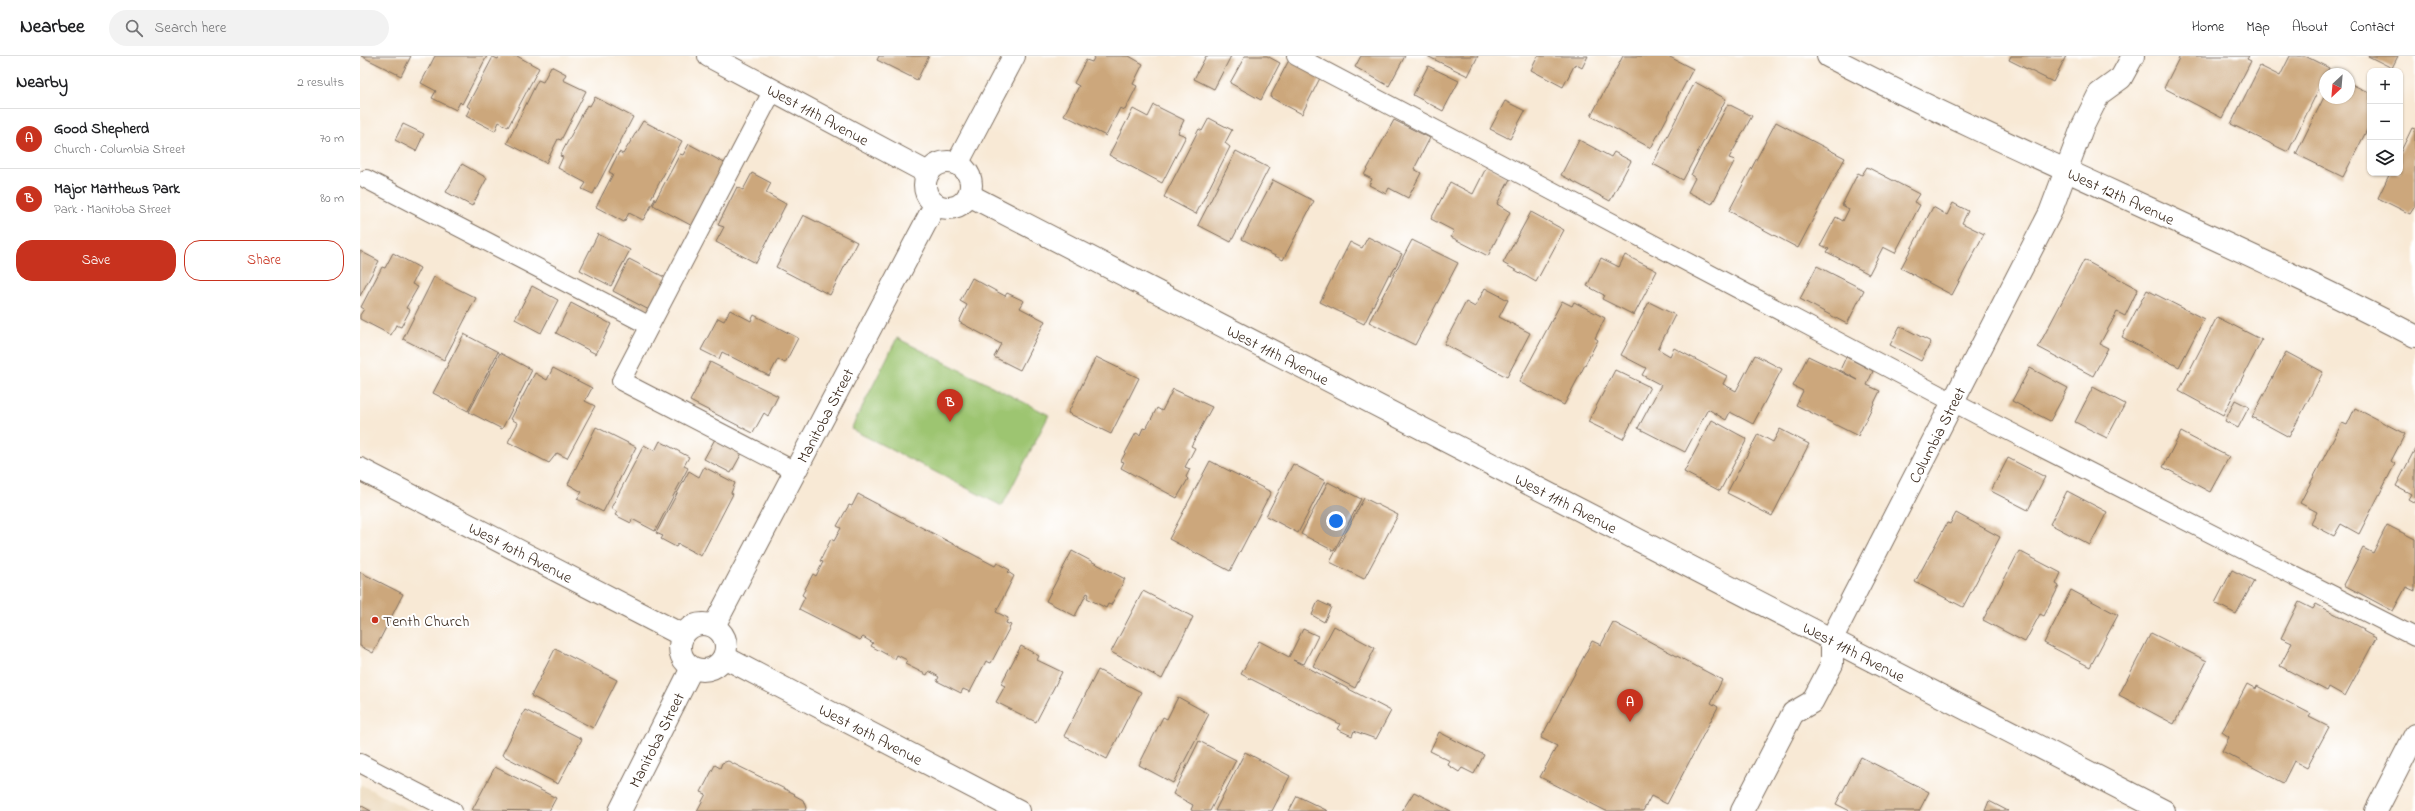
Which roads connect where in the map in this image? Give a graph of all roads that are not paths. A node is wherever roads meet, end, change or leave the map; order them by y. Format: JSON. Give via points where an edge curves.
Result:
{"nodes":[{"id":1,"x":709,"y":56,"type":"edge"},
{"id":2,"x":1014,"y":56,"type":"edge"},
{"id":3,"x":1296,"y":56,"type":"edge"},
{"id":4,"x":1828,"y":56,"type":"edge"},
{"id":5,"x":2133,"y":56,"type":"edge"},
{"id":6,"x":773,"y":90,"type":"junction"},
{"id":7,"x":957,"y":164,"type":"junction"},
{"id":8,"x":2066,"y":170,"type":"junction"},
{"id":9,"x":928,"y":173,"type":"junction"},
{"id":10,"x":366,"y":179,"type":"dead end"},
{"id":11,"x":969,"y":195,"type":"junction"},
{"id":12,"x":936,"y":205,"type":"junction"},
{"id":13,"x":650,"y":326,"type":"junction"},
{"id":14,"x":2415,"y":336,"type":"edge"},
{"id":15,"x":1953,"y":401,"type":"junction"},
{"id":16,"x":360,"y":469,"type":"edge"},
{"id":17,"x":795,"y":471,"type":"junction"},
{"id":18,"x":714,"y":626,"type":"junction"},
{"id":19,"x":682,"y":635,"type":"junction"},
{"id":20,"x":2415,"y":637,"type":"edge"},
{"id":21,"x":1832,"y":638,"type":"junction"},
{"id":22,"x":724,"y":657,"type":"junction"},
{"id":23,"x":692,"y":668,"type":"junction"},
{"id":24,"x":2415,"y":735,"type":"edge"},
{"id":25,"x":360,"y":763,"type":"edge"},
{"id":26,"x":453,"y":811,"type":"edge"},
{"id":27,"x":620,"y":811,"type":"edge"},
{"id":28,"x":1019,"y":811,"type":"edge"},
{"id":29,"x":1742,"y":811,"type":"edge"},
{"id":30,"x":2164,"y":811,"type":"edge"},
{"id":31,"x":2376,"y":811,"type":"edge"}],
"edges":[{"from":1,"to":6,"type":"street","name":"West 11th Avenue"},
{"from":2,"to":7,"type":"street"},
{"from":3,"to":15,"type":"lane"},
{"from":4,"to":8,"type":"street","name":"West 12th Avenue","via":[[1919,103]]},
{"from":5,"to":8,"type":"street","name":"Columbia Street","via":[[2121,78],[2099,94],[2082,128]]},
{"from":6,"to":9,"type":"street","name":"West 11th Avenue"},
{"from":6,"to":13,"type":"lane"},
{"from":7,"to":9,"type":"street","via":[[941,163]]},
{"from":7,"to":11,"type":"street","via":[[965,169],[970,177]]},
{"from":8,"to":14,"type":"street","name":"West 12th Avenue","via":[[2329,291]]},
{"from":8,"to":15,"type":"street","name":"Columbia Street","via":[[2050,213]]},
{"from":9,"to":12,"type":"street","via":[[925,191]]},
{"from":10,"to":13,"type":"lane"},
{"from":11,"to":12,"type":"street","via":[[964,203],[955,207],[945,208]]},
{"from":11,"to":21,"type":"street","name":"West 11th Avenue"},
{"from":12,"to":17,"type":"street","name":"Manitoba Street"},
{"from":13,"to":17,"type":"lane","via":[[621,381]]},
{"from":15,"to":20,"type":"lane"},
{"from":15,"to":21,"type":"street","name":"Columbia Street"},
{"from":16,"to":19,"type":"street","name":"West 10th Avenue"},
{"from":17,"to":18,"type":"street","name":"Manitoba Street"},
{"from":18,"to":19,"type":"street","via":[[696,624]]},
{"from":18,"to":22,"type":"street","via":[[725,640]]},
{"from":19,"to":23,"type":"street","via":[[680,654]]},
{"from":21,"to":29,"type":"street","name":"Columbia Street","via":[[1832,664],[1812,702],[1793,713]]},
{"from":21,"to":30,"type":"street","name":"West 11th Avenue"},
{"from":22,"to":23,"type":"street","via":[[719,664],[710,669]]},
{"from":22,"to":28,"type":"street","name":"West 10th Avenue"},
{"from":23,"to":27,"type":"street","name":"Manitoba Street"},
{"from":24,"to":31,"type":"street"},
{"from":25,"to":26,"type":"lane"}]}
